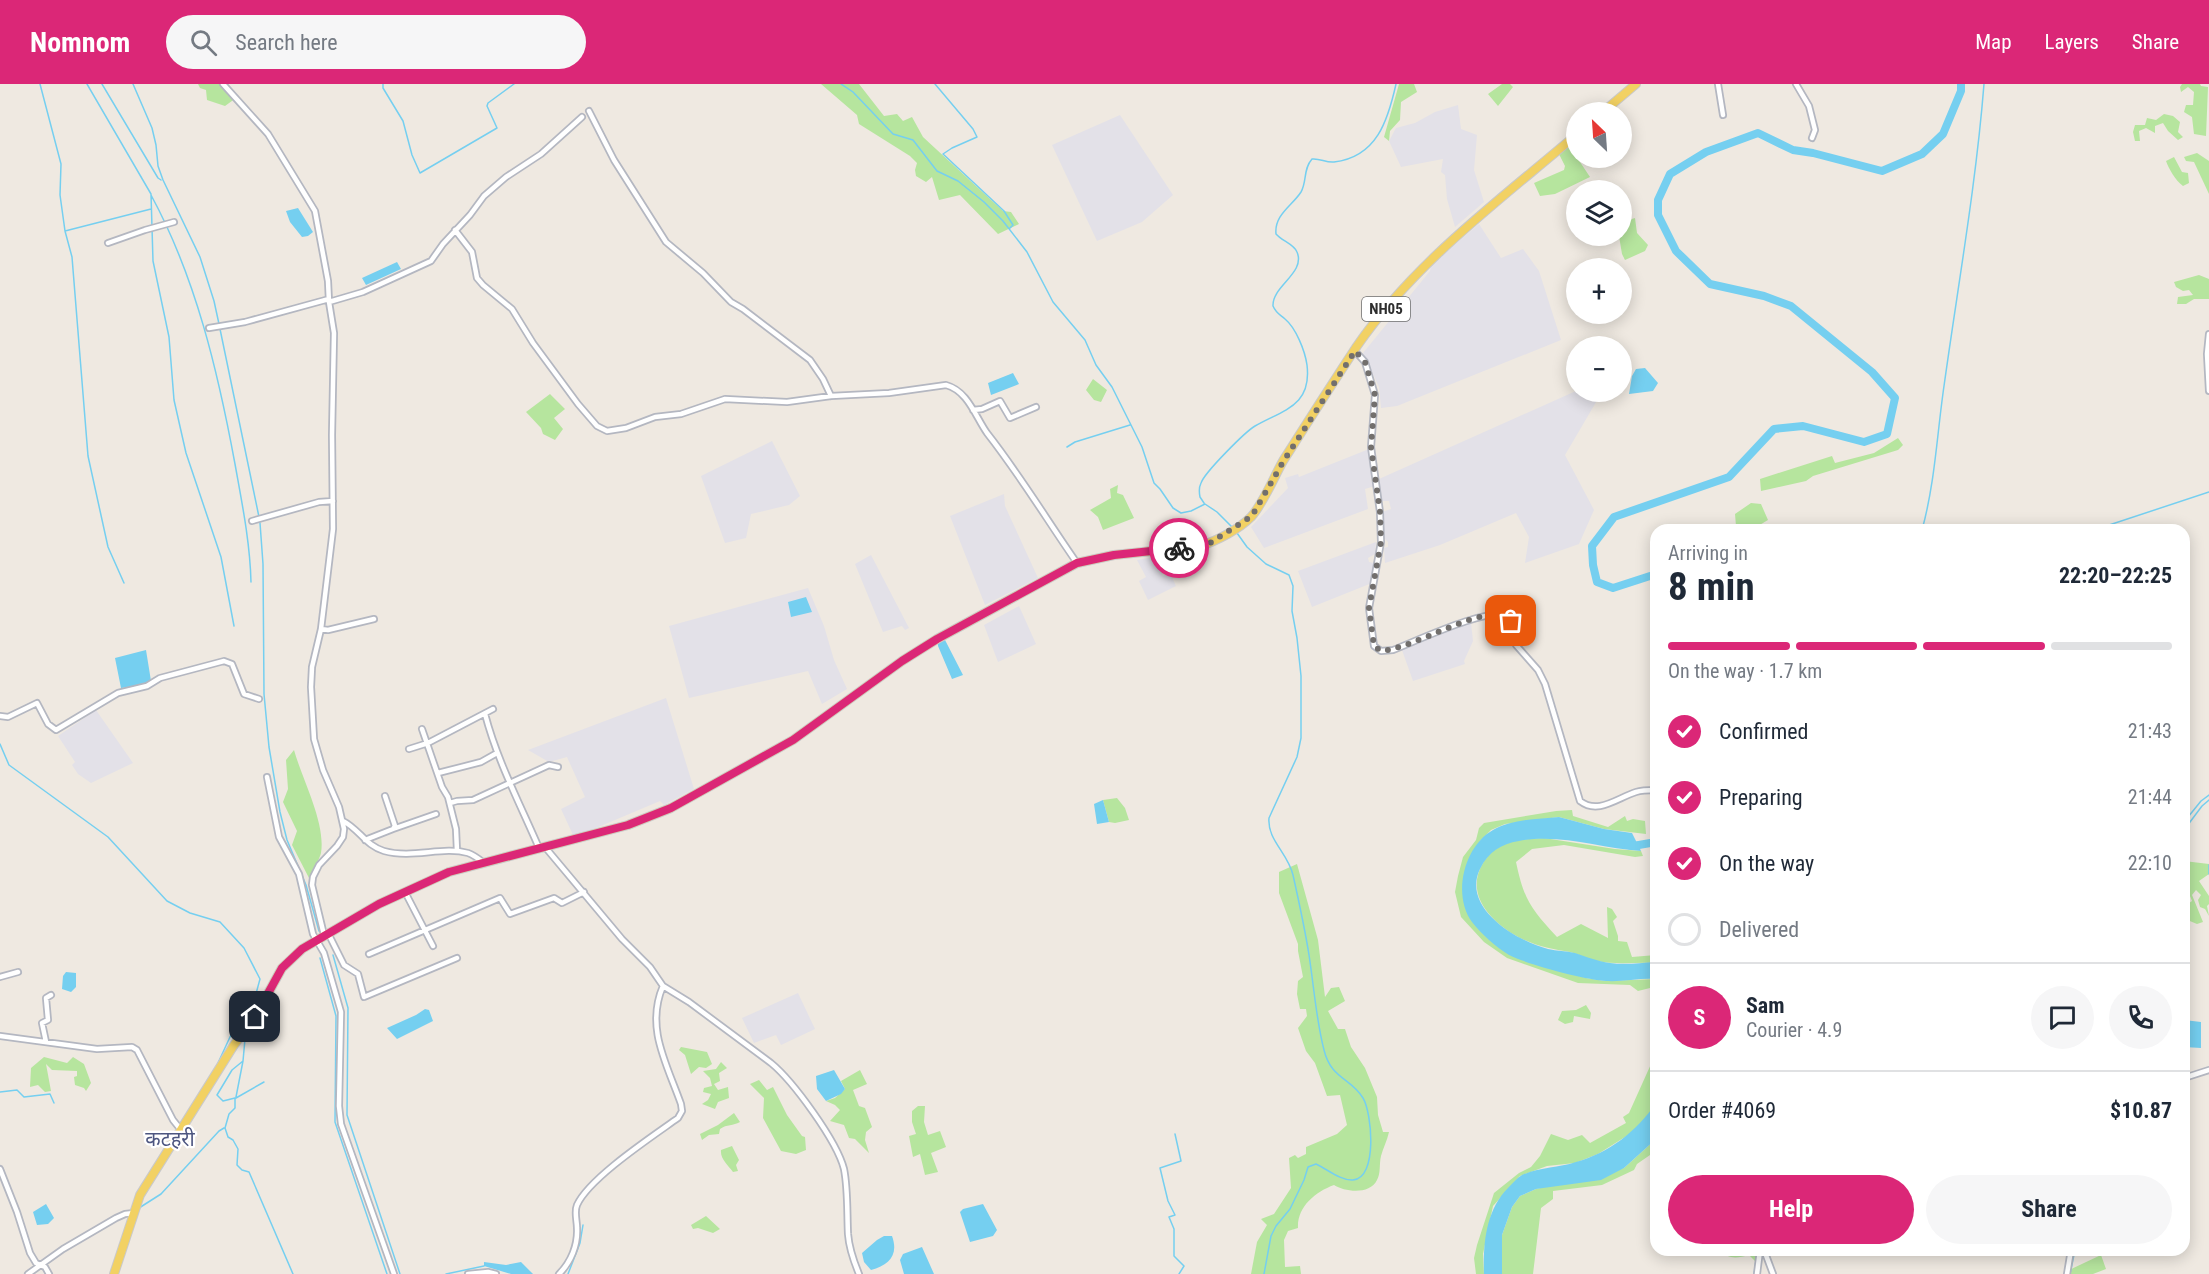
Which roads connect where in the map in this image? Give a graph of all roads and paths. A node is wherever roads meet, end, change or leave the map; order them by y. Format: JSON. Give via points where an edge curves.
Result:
{"nodes":[{"id":1,"x":223,"y":84,"type":"edge"},
{"id":2,"x":1636,"y":84,"type":"edge"},
{"id":3,"x":1719,"y":84,"type":"edge"},
{"id":4,"x":1796,"y":84,"type":"edge"},
{"id":5,"x":1615,"y":102,"type":"edge"},
{"id":6,"x":589,"y":111,"type":"dead end"},
{"id":7,"x":1723,"y":115,"type":"dead end"},
{"id":8,"x":582,"y":117,"type":"dead end"},
{"id":9,"x":1812,"y":138,"type":"dead end"},
{"id":10,"x":1566,"y":144,"type":"edge"},
{"id":11,"x":174,"y":222,"type":"dead end"},
{"id":12,"x":456,"y":230,"type":"junction"},
{"id":13,"x":108,"y":243,"type":"dead end"},
{"id":14,"x":329,"y":301,"type":"junction"},
{"id":15,"x":209,"y":328,"type":"dead end"},
{"id":16,"x":2209,"y":334,"type":"edge"},
{"id":17,"x":1355,"y":351,"type":"junction"},
{"id":18,"x":2209,"y":392,"type":"edge"},
{"id":19,"x":831,"y":396,"type":"junction"},
{"id":20,"x":1036,"y":406,"type":"dead end"},
{"id":21,"x":973,"y":410,"type":"junction"},
{"id":22,"x":333,"y":501,"type":"junction"},
{"id":23,"x":252,"y":521,"type":"dead end"},
{"id":24,"x":1077,"y":563,"type":"junction"},
{"id":25,"x":374,"y":619,"type":"dead end"},
{"id":26,"x":321,"y":629,"type":"junction"},
{"id":27,"x":259,"y":699,"type":"dead end"},
{"id":28,"x":493,"y":709,"type":"dead end"},
{"id":29,"x":485,"y":714,"type":"junction"},
{"id":30,"x":0,"y":716,"type":"edge"},
{"id":31,"x":422,"y":729,"type":"dead end"},
{"id":32,"x":428,"y":743,"type":"junction"},
{"id":33,"x":409,"y":749,"type":"dead end"},
{"id":34,"x":497,"y":753,"type":"junction"},
{"id":35,"x":558,"y":767,"type":"dead end"},
{"id":36,"x":438,"y":773,"type":"junction"},
{"id":37,"x":267,"y":777,"type":"dead end"},
{"id":38,"x":510,"y":782,"type":"junction"},
{"id":39,"x":1650,"y":791,"type":"edge"},
{"id":40,"x":385,"y":796,"type":"dead end"},
{"id":41,"x":450,"y":803,"type":"junction"},
{"id":42,"x":436,"y":814,"type":"dead end"},
{"id":43,"x":343,"y":821,"type":"junction"},
{"id":44,"x":393,"y":830,"type":"junction"},
{"id":45,"x":365,"y":840,"type":"junction"},
{"id":46,"x":542,"y":848,"type":"junction"},
{"id":47,"x":457,"y":851,"type":"junction"},
{"id":48,"x":484,"y":862,"type":"junction"},
{"id":49,"x":405,"y":891,"type":"junction"},
{"id":50,"x":584,"y":892,"type":"junction"},
{"id":51,"x":425,"y":930,"type":"junction"},
{"id":52,"x":324,"y":936,"type":"junction"},
{"id":53,"x":433,"y":946,"type":"dead end"},
{"id":54,"x":369,"y":954,"type":"dead end"},
{"id":55,"x":457,"y":957,"type":"dead end"},
{"id":56,"x":18,"y":972,"type":"dead end"},
{"id":57,"x":0,"y":977,"type":"edge"},
{"id":58,"x":663,"y":986,"type":"junction"},
{"id":59,"x":51,"y":995,"type":"dead end"},
{"id":60,"x":0,"y":1036,"type":"edge"},
{"id":61,"x":46,"y":1042,"type":"junction"},
{"id":62,"x":2209,"y":1070,"type":"edge"},
{"id":63,"x":2190,"y":1076,"type":"edge"},
{"id":64,"x":181,"y":1130,"type":"junction"},
{"id":65,"x":0,"y":1169,"type":"edge"},
{"id":66,"x":134,"y":1213,"type":"junction"},
{"id":67,"x":1761,"y":1256,"type":"edge"},
{"id":68,"x":1765,"y":1256,"type":"edge"},
{"id":69,"x":2071,"y":1256,"type":"edge"},
{"id":70,"x":41,"y":1266,"type":"junction"},
{"id":71,"x":28,"y":1274,"type":"edge"},
{"id":72,"x":49,"y":1274,"type":"edge"},
{"id":73,"x":114,"y":1274,"type":"edge"},
{"id":74,"x":394,"y":1274,"type":"edge"},
{"id":75,"x":468,"y":1274,"type":"edge"},
{"id":76,"x":496,"y":1274,"type":"edge"},
{"id":77,"x":559,"y":1274,"type":"edge"},
{"id":78,"x":859,"y":1274,"type":"edge"},
{"id":79,"x":1757,"y":1274,"type":"edge"},
{"id":80,"x":1773,"y":1274,"type":"edge"},
{"id":81,"x":2067,"y":1274,"type":"edge"}],
"edges":[{"from":1,"to":14,"type":"street","via":[[268,134],[315,211]]},
{"from":2,"to":5,"type":"main road"},
{"from":3,"to":7,"type":"street"},
{"from":4,"to":9,"type":"street","via":[[1809,106],[1815,130]]},
{"from":6,"to":19,"type":"street","via":[[614,160],[666,242],[731,302],[810,360]]},
{"from":8,"to":12,"type":"street","via":[[542,154],[484,196]]},
{"from":10,"to":17,"type":"main road","number":"NH05","via":[[1428,263],[1390,304]]},
{"from":11,"to":13,"type":"street"},
{"from":12,"to":14,"type":"street","via":[[431,261],[363,292]]},
{"from":12,"to":19,"type":"street","via":[[472,252],[477,278],[512,309],[578,404],[597,426],[607,431],[725,399],[787,402]]},
{"from":14,"to":15,"type":"street"},
{"from":14,"to":22,"type":"street","via":[[334,333]]},
{"from":16,"to":18,"type":"street"},
{"from":17,"to":24,"type":"main road","number":"NH05","via":[[1252,516],[1243,523],[1200,546]]},
{"from":17,"to":39,"type":"street","via":[[1365,362],[1375,395],[1371,447],[1381,542],[1369,608],[1374,646],[1381,651],[1393,650],[1477,619],[1499,613],[1512,615],[1516,645],[1545,684],[1580,801],[1598,807]]},
{"from":19,"to":21,"type":"street","via":[[946,385],[958,391]]},
{"from":20,"to":21,"type":"street","via":[[1010,418],[1000,401]]},
{"from":21,"to":24,"type":"street"},
{"from":22,"to":23,"type":"street"},
{"from":22,"to":26,"type":"street"},
{"from":24,"to":46,"type":"main road","number":"NH05","via":[[937,639],[793,740],[671,808],[628,825]]},
{"from":25,"to":26,"type":"street"},
{"from":26,"to":43,"type":"street","via":[[311,674],[314,739]]},
{"from":27,"to":30,"type":"street","via":[[243,694],[232,664],[224,661],[118,693],[56,730],[48,724],[37,703],[8,717]]},
{"from":28,"to":29,"type":"street"},
{"from":29,"to":32,"type":"street"},
{"from":29,"to":34,"type":"street"},
{"from":31,"to":32,"type":"street"},
{"from":32,"to":33,"type":"street"},
{"from":32,"to":36,"type":"street"},
{"from":34,"to":36,"type":"street","via":[[481,762]]},
{"from":34,"to":38,"type":"street"},
{"from":35,"to":38,"type":"street","via":[[549,765]]},
{"from":36,"to":41,"type":"street"},
{"from":37,"to":52,"type":"street","via":[[279,837],[299,874],[313,934]]},
{"from":38,"to":41,"type":"street","via":[[473,800]]},
{"from":38,"to":46,"type":"street"},
{"from":40,"to":44,"type":"street"},
{"from":41,"to":47,"type":"street"},
{"from":42,"to":44,"type":"street"},
{"from":43,"to":45,"type":"street"},
{"from":43,"to":52,"type":"street","via":[[343,837],[313,877]]},
{"from":44,"to":45,"type":"street"},
{"from":45,"to":47,"type":"street","via":[[385,851],[414,855]]},
{"from":46,"to":48,"type":"main road","number":"NH05"},
{"from":46,"to":50,"type":"street"},
{"from":47,"to":48,"type":"street","via":[[470,853]]},
{"from":48,"to":49,"type":"main road","number":"NH05"},
{"from":49,"to":51,"type":"street"},
{"from":49,"to":52,"type":"main road","number":"NH05"},
{"from":50,"to":51,"type":"street","via":[[562,903],[554,898],[510,914],[500,898]]},
{"from":50,"to":58,"type":"street"},
{"from":51,"to":53,"type":"street"},
{"from":51,"to":54,"type":"street"},
{"from":52,"to":55,"type":"street","via":[[344,965],[358,974],[364,997]]},
{"from":52,"to":64,"type":"main road","number":"NH05","via":[[282,968],[255,1017]]},
{"from":52,"to":74,"type":"street","via":[[324,953],[341,1012],[341,1124]]},
{"from":56,"to":57,"type":"street"},
{"from":58,"to":77,"type":"street","via":[[656,1008],[659,1045],[682,1111],[624,1157],[579,1201],[575,1207],[577,1230],[572,1257]]},
{"from":58,"to":78,"type":"street","via":[[771,1063],[799,1092],[844,1170],[848,1236]]},
{"from":59,"to":61,"type":"street","via":[[46,998],[48,1020],[42,1023]]},
{"from":60,"to":61,"type":"street"},
{"from":61,"to":64,"type":"street","via":[[137,1050]]},
{"from":62,"to":63,"type":"street"},
{"from":64,"to":66,"type":"main road","number":"NH05","via":[[140,1195]]},
{"from":65,"to":70,"type":"street","via":[[30,1253]]},
{"from":66,"to":70,"type":"street","via":[[116,1218]]},
{"from":66,"to":73,"type":"main road","number":"NH05"},
{"from":67,"to":79,"type":"street"},
{"from":68,"to":80,"type":"street"},
{"from":69,"to":81,"type":"street"},
{"from":70,"to":71,"type":"street"},
{"from":70,"to":72,"type":"street"},
{"from":75,"to":76,"type":"street"}]}
